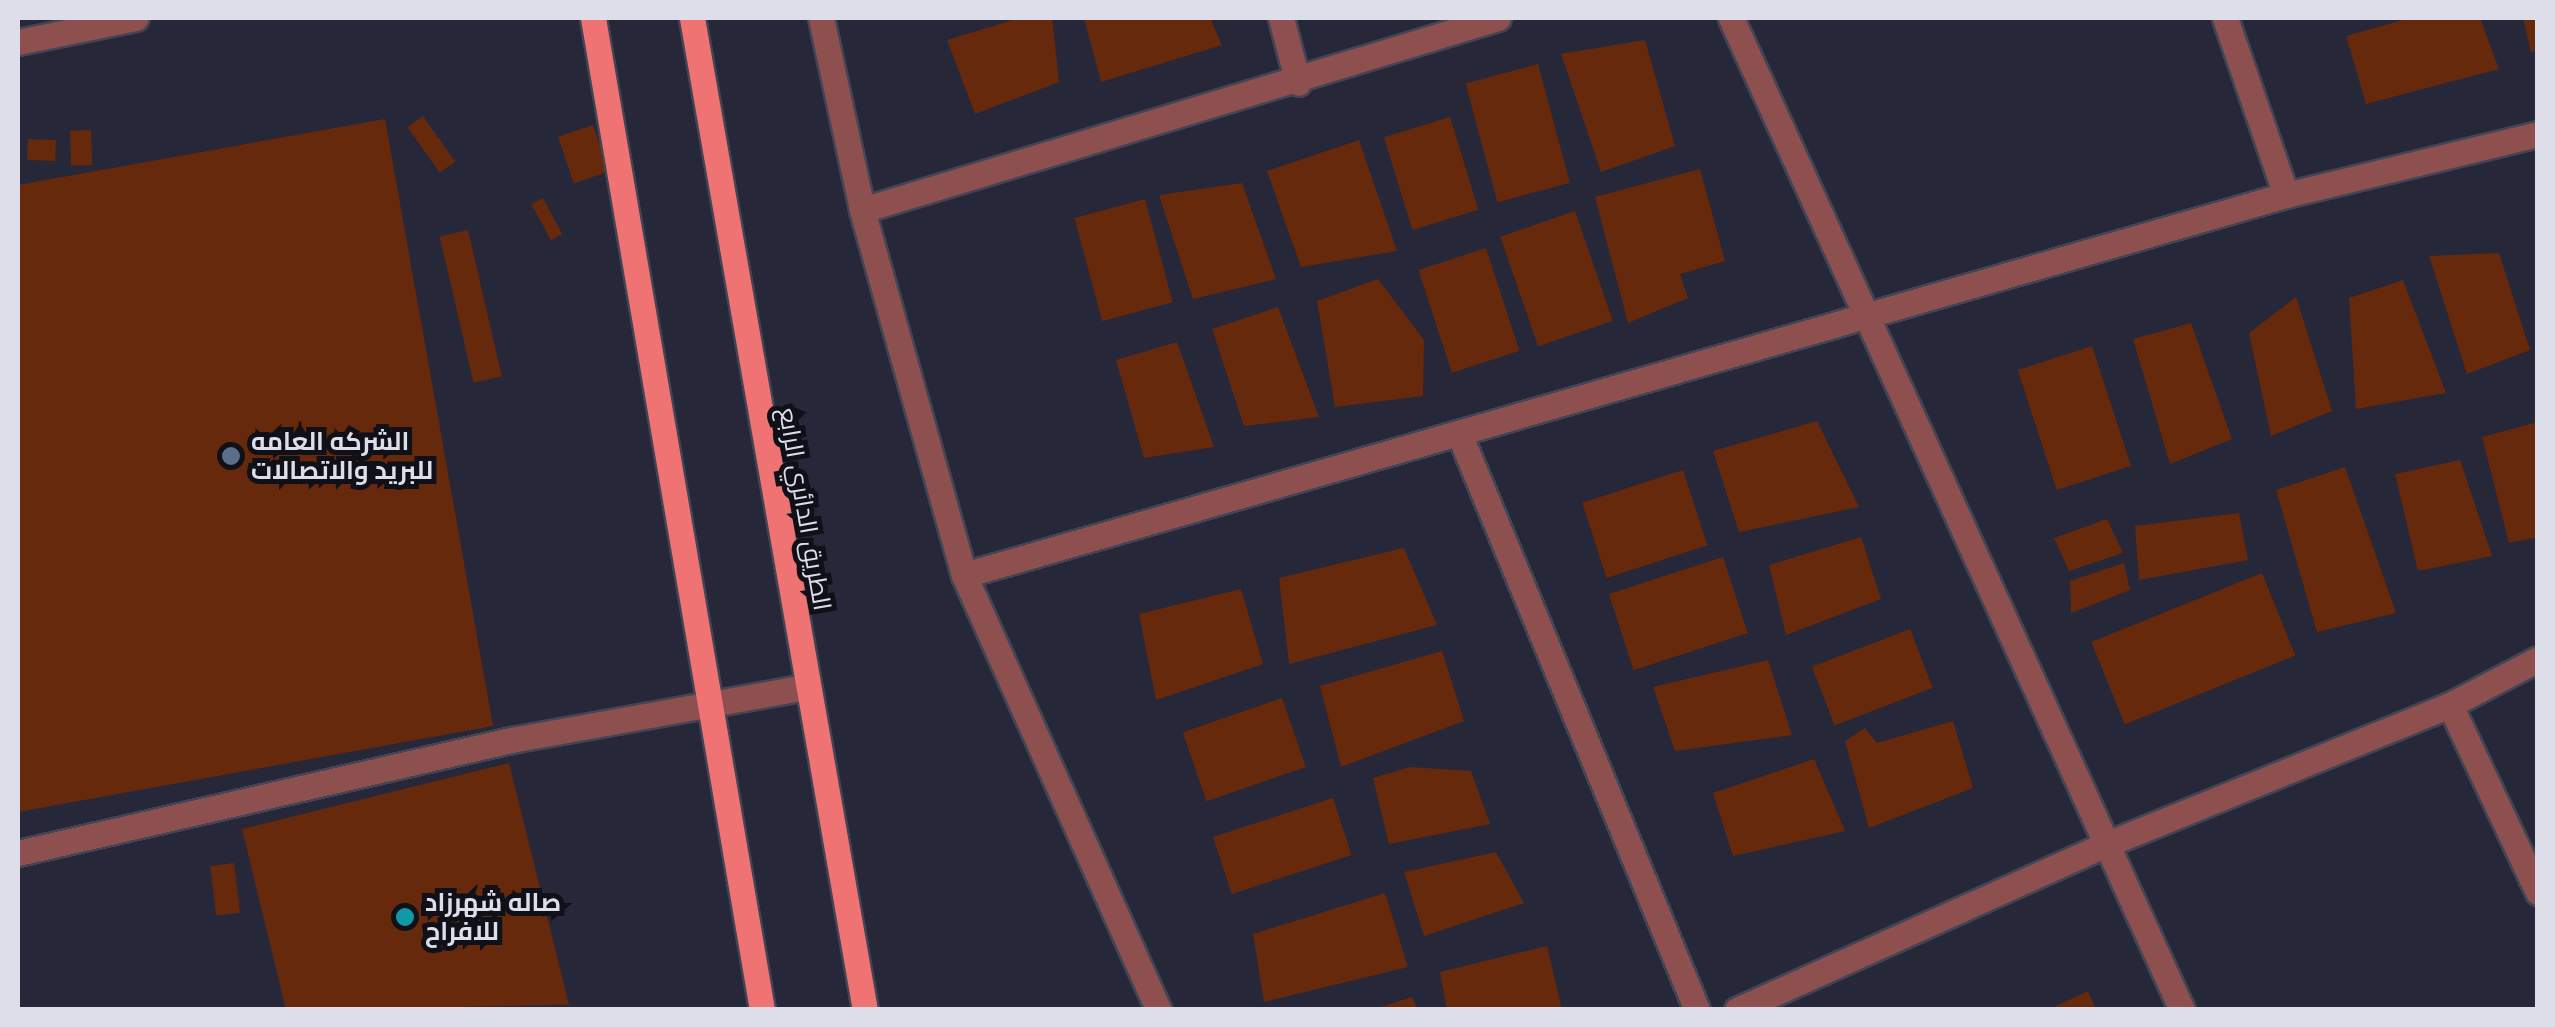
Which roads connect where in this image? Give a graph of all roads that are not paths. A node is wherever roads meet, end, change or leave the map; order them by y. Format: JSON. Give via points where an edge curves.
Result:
{"nodes":[{"id":1,"x":136,"y":18,"type":"edge"},
{"id":2,"x":593,"y":18,"type":"edge"},
{"id":3,"x":692,"y":18,"type":"edge"},
{"id":4,"x":821,"y":18,"type":"edge"},
{"id":5,"x":1281,"y":18,"type":"edge"},
{"id":6,"x":1498,"y":18,"type":"edge"},
{"id":7,"x":1731,"y":18,"type":"edge"},
{"id":8,"x":2225,"y":18,"type":"edge"},
{"id":9,"x":18,"y":42,"type":"edge"},
{"id":10,"x":1298,"y":83,"type":"junction"},
{"id":11,"x":2538,"y":134,"type":"edge"},
{"id":12,"x":2286,"y":196,"type":"junction"},
{"id":13,"x":862,"y":210,"type":"junction"},
{"id":14,"x":1866,"y":314,"type":"junction"},
{"id":15,"x":1461,"y":438,"type":"junction"},
{"id":16,"x":964,"y":575,"type":"junction"},
{"id":17,"x":2538,"y":659,"type":"edge"},
{"id":18,"x":805,"y":688,"type":"junction"},
{"id":19,"x":706,"y":703,"type":"junction"},
{"id":20,"x":2450,"y":706,"type":"junction"},
{"id":21,"x":2104,"y":844,"type":"junction"},
{"id":22,"x":18,"y":853,"type":"edge"},
{"id":23,"x":2538,"y":892,"type":"edge"},
{"id":24,"x":762,"y":1010,"type":"edge"},
{"id":25,"x":866,"y":1010,"type":"edge"},
{"id":26,"x":1159,"y":1010,"type":"edge"},
{"id":27,"x":1696,"y":1010,"type":"edge"},
{"id":28,"x":1737,"y":1010,"type":"edge"},
{"id":29,"x":2182,"y":1010,"type":"edge"}],
"edges":[{"from":1,"to":9,"type":"street"},
{"from":2,"to":19,"type":"main road"},
{"from":3,"to":18,"type":"main road","name":"الطريق الدائري الرابع"},
{"from":4,"to":13,"type":"street"},
{"from":5,"to":10,"type":"street"},
{"from":6,"to":10,"type":"street"},
{"from":7,"to":14,"type":"street"},
{"from":8,"to":12,"type":"street"},
{"from":10,"to":13,"type":"street"},
{"from":11,"to":12,"type":"street"},
{"from":12,"to":14,"type":"street"},
{"from":13,"to":16,"type":"street"},
{"from":14,"to":15,"type":"street"},
{"from":14,"to":21,"type":"street"},
{"from":15,"to":16,"type":"street"},
{"from":15,"to":27,"type":"street"},
{"from":16,"to":26,"type":"street"},
{"from":17,"to":20,"type":"street"},
{"from":18,"to":19,"type":"street"},
{"from":18,"to":25,"type":"main road","name":"الطريق الدائري الرابع"},
{"from":19,"to":22,"type":"street"},
{"from":19,"to":24,"type":"main road"},
{"from":20,"to":21,"type":"street"},
{"from":20,"to":23,"type":"street"},
{"from":21,"to":28,"type":"street"},
{"from":21,"to":29,"type":"street"}]}
